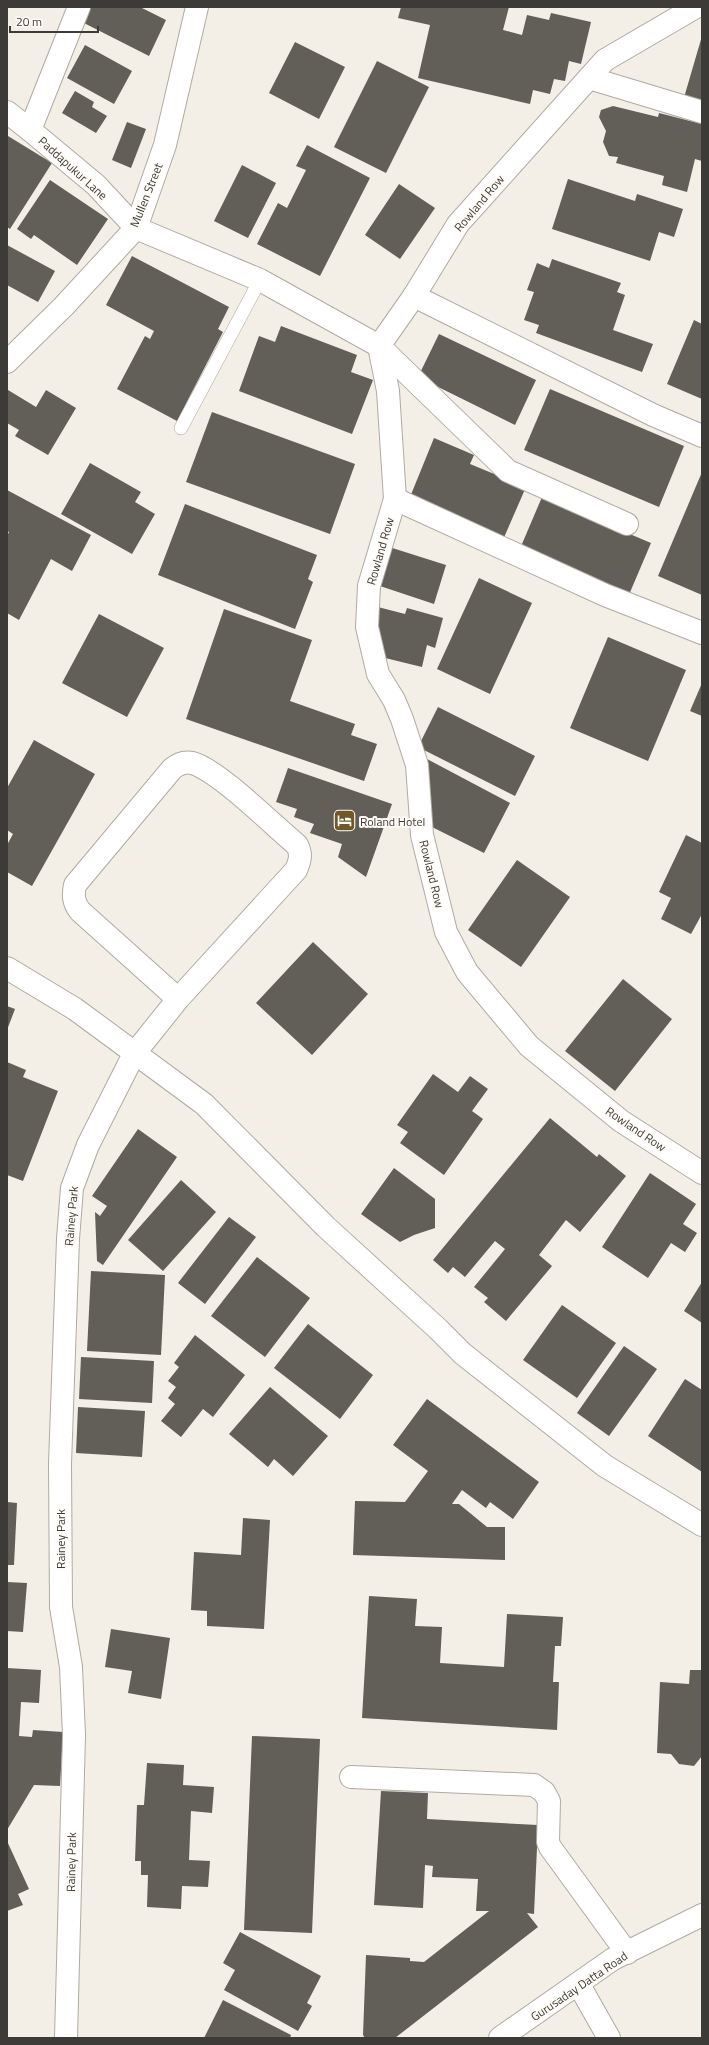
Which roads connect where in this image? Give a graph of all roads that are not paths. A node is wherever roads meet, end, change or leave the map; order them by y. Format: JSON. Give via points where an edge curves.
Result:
{"nodes":[{"id":1,"x":79,"y":7,"type":"edge"},
{"id":2,"x":197,"y":7,"type":"edge"},
{"id":3,"x":687,"y":8,"type":"edge"},
{"id":4,"x":589,"y":78,"type":"junction"},
{"id":5,"x":7,"y":112,"type":"edge"},
{"id":6,"x":702,"y":112,"type":"edge"},
{"id":7,"x":30,"y":130,"type":"junction"},
{"id":8,"x":136,"y":228,"type":"junction"},
{"id":9,"x":260,"y":280,"type":"junction"},
{"id":10,"x":414,"y":296,"type":"junction"},
{"id":11,"x":379,"y":346,"type":"junction"},
{"id":12,"x":7,"y":362,"type":"edge"},
{"id":13,"x":181,"y":428,"type":"dead end"},
{"id":14,"x":702,"y":436,"type":"edge"},
{"id":15,"x":395,"y":499,"type":"junction"},
{"id":16,"x":627,"y":524,"type":"dead end"},
{"id":17,"x":702,"y":633,"type":"edge"},
{"id":18,"x":7,"y":968,"type":"edge"},
{"id":19,"x":178,"y":999,"type":"junction"},
{"id":20,"x":134,"y":1054,"type":"junction"},
{"id":21,"x":702,"y":1173,"type":"edge"},
{"id":22,"x":702,"y":1525,"type":"edge"},
{"id":23,"x":351,"y":1777,"type":"dead end"},
{"id":24,"x":702,"y":1915,"type":"edge"},
{"id":25,"x":627,"y":1953,"type":"junction"},
{"id":26,"x":579,"y":1985,"type":"junction"},
{"id":27,"x":66,"y":2038,"type":"edge"},
{"id":28,"x":500,"y":2038,"type":"edge"},
{"id":29,"x":608,"y":2038,"type":"edge"}],
"edges":[{"from":1,"to":7,"type":"street"},
{"from":2,"to":8,"type":"street","name":"Mullen Street","via":[[165,145]]},
{"from":3,"to":4,"type":"street","name":"Rowland Row","via":[[605,60]]},
{"from":4,"to":6,"type":"street"},
{"from":4,"to":10,"type":"street","name":"Rowland Row","via":[[458,224]]},
{"from":5,"to":7,"type":"street","name":"Paddapukur Lane"},
{"from":7,"to":8,"type":"street","name":"Paddapukur Lane","via":[[96,186]]},
{"from":8,"to":9,"type":"street"},
{"from":8,"to":12,"type":"street","name":"Mullen Street","via":[[64,306]]},
{"from":9,"to":11,"type":"street"},
{"from":9,"to":13,"type":"lane"},
{"from":10,"to":11,"type":"street","name":"Rowland Row"},
{"from":10,"to":14,"type":"street","via":[[653,415]]},
{"from":11,"to":15,"type":"street","name":"Rowland Row","via":[[388,391]]},
{"from":11,"to":16,"type":"street","via":[[508,470]]},
{"from":15,"to":17,"type":"street","via":[[605,595]]},
{"from":15,"to":21,"type":"street","name":"Rowland Row","via":[[369,586],[367,627],[378,674],[400,713],[417,765],[422,835],[446,932],[467,972],[529,1046],[621,1121]]},
{"from":18,"to":20,"type":"street","via":[[75,1009]]},
{"from":19,"to":19,"type":"street","name":"Rainey Park","via":[[296,870],[300,852],[297,845],[222,780],[203,767],[190,762],[179,763],[172,769],[75,885],[73,894],[75,905],[80,911]]},
{"from":19,"to":20,"type":"street","name":"Rainey Park"},
{"from":20,"to":22,"type":"street","via":[[204,1104],[326,1227],[468,1358],[605,1466]]},
{"from":20,"to":27,"type":"street","name":"Rainey Park","via":[[78,1166],[72,1188],[60,1464],[60,1607],[70,1666],[74,1735]]},
{"from":23,"to":25,"type":"street","via":[[534,1785],[544,1792],[549,1801],[550,1847]]},
{"from":24,"to":25,"type":"street","name":"Gurusaday Datta Road"},
{"from":25,"to":26,"type":"street","name":"Gurusaday Datta Road","via":[[614,1959]]},
{"from":26,"to":28,"type":"street","name":"Gurusaday Datta Road"},
{"from":26,"to":29,"type":"street"}]}
